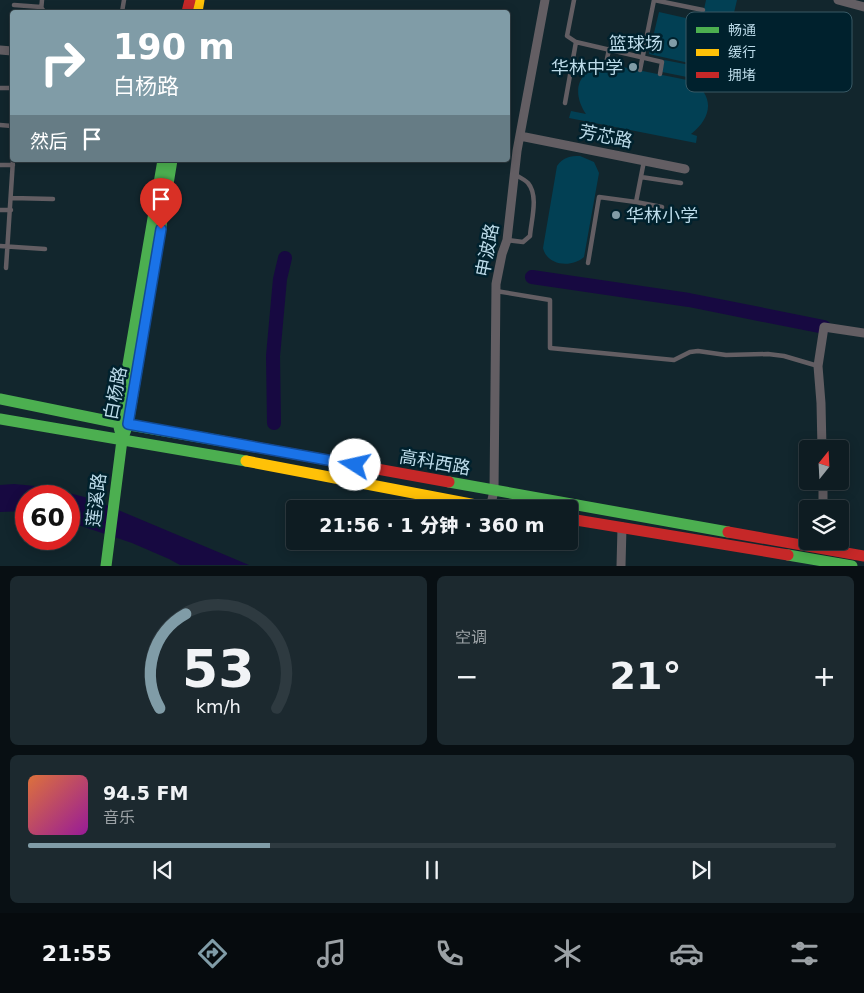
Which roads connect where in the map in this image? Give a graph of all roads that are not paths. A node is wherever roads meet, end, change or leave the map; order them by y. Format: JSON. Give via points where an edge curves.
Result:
{"nodes":[{"id":1,"x":42,"y":0,"type":"edge"},
{"id":2,"x":545,"y":0,"type":"edge"},
{"id":3,"x":574,"y":0,"type":"edge"},
{"id":4,"x":654,"y":0,"type":"edge"},
{"id":5,"x":690,"y":0,"type":"edge"},
{"id":6,"x":838,"y":0,"type":"edge"},
{"id":7,"x":14,"y":4,"type":"dead end"},
{"id":8,"x":689,"y":7,"type":"junction"},
{"id":9,"x":864,"y":7,"type":"edge"},
{"id":10,"x":41,"y":10,"type":"edge"},
{"id":11,"x":703,"y":10,"type":"dead end"},
{"id":12,"x":576,"y":42,"type":"junction"},
{"id":13,"x":609,"y":49,"type":"junction"},
{"id":14,"x":642,"y":57,"type":"junction"},
{"id":15,"x":606,"y":64,"type":"dead end"},
{"id":16,"x":640,"y":70,"type":"dead end"},
{"id":17,"x":660,"y":74,"type":"dead end"},
{"id":18,"x":564,"y":103,"type":"dead end"},
{"id":19,"x":520,"y":136,"type":"junction"},
{"id":20,"x":644,"y":161,"type":"junction"},
{"id":21,"x":162,"y":162,"type":"edge"},
{"id":22,"x":172,"y":162,"type":"edge"},
{"id":23,"x":13,"y":163,"type":"edge"},
{"id":24,"x":0,"y":165,"type":"edge"},
{"id":25,"x":686,"y":169,"type":"dead end"},
{"id":26,"x":514,"y":174,"type":"junction"},
{"id":27,"x":641,"y":177,"type":"junction"},
{"id":28,"x":681,"y":183,"type":"dead end"},
{"id":29,"x":12,"y":198,"type":"junction"},
{"id":30,"x":53,"y":199,"type":"dead end"},
{"id":31,"x":636,"y":202,"type":"junction"},
{"id":32,"x":662,"y":207,"type":"dead end"},
{"id":33,"x":0,"y":210,"type":"edge"},
{"id":34,"x":11,"y":210,"type":"junction"},
{"id":35,"x":507,"y":240,"type":"junction"},
{"id":36,"x":0,"y":246,"type":"edge"},
{"id":37,"x":8,"y":247,"type":"junction"},
{"id":38,"x":45,"y":249,"type":"dead end"},
{"id":39,"x":588,"y":263,"type":"dead end"},
{"id":40,"x":6,"y":268,"type":"dead end"},
{"id":41,"x":496,"y":291,"type":"junction"},
{"id":42,"x":864,"y":333,"type":"edge"},
{"id":43,"x":818,"y":366,"type":"junction"},
{"id":44,"x":0,"y":399,"type":"edge"},
{"id":45,"x":0,"y":419,"type":"edge"},
{"id":46,"x":123,"y":423,"type":"junction"},
{"id":47,"x":122,"y":440,"type":"junction"},
{"id":48,"x":822,"y":440,"type":"edge"},
{"id":49,"x":494,"y":490,"type":"junction"},
{"id":50,"x":452,"y":500,"type":"edge"},
{"id":51,"x":494,"y":500,"type":"edge"},
{"id":52,"x":578,"y":520,"type":"edge"},
{"id":53,"x":622,"y":527,"type":"junction"},
{"id":54,"x":799,"y":541,"type":"edge"},
{"id":55,"x":842,"y":550,"type":"edge"},
{"id":56,"x":864,"y":556,"type":"edge"},
{"id":57,"x":106,"y":566,"type":"edge"},
{"id":58,"x":621,"y":566,"type":"edge"},
{"id":59,"x":852,"y":566,"type":"edge"}],
"edges":[{"from":1,"to":10,"type":"lane"},
{"from":2,"to":19,"type":"street","name":"申波路"},
{"from":3,"to":12,"type":"lane","via":[[567,36]]},
{"from":4,"to":8,"type":"lane"},
{"from":4,"to":14,"type":"lane"},
{"from":5,"to":8,"type":"lane"},
{"from":6,"to":9,"type":"street"},
{"from":7,"to":10,"type":"lane"},
{"from":8,"to":11,"type":"lane"},
{"from":12,"to":13,"type":"lane"},
{"from":12,"to":18,"type":"lane"},
{"from":13,"to":14,"type":"lane"},
{"from":13,"to":15,"type":"lane"},
{"from":14,"to":16,"type":"lane"},
{"from":14,"to":17,"type":"lane","via":[[662,62]]},
{"from":19,"to":20,"type":"street","name":"芳芯路"},
{"from":19,"to":26,"type":"street","name":"申波路"},
{"from":20,"to":25,"type":"street","name":"芳芯路"},
{"from":20,"to":27,"type":"lane"},
{"from":21,"to":46,"type":"main road","name":"白杨路"},
{"from":22,"to":46,"type":"main road","name":"白杨路"},
{"from":23,"to":24,"type":"lane"},
{"from":23,"to":29,"type":"lane"},
{"from":26,"to":35,"type":"street","name":"申波路"},
{"from":26,"to":35,"type":"lane","via":[[530,186],[534,200],[530,236],[523,242]]},
{"from":27,"to":28,"type":"lane"},
{"from":27,"to":31,"type":"lane"},
{"from":29,"to":30,"type":"lane"},
{"from":29,"to":34,"type":"lane"},
{"from":31,"to":32,"type":"lane"},
{"from":31,"to":39,"type":"lane","via":[[599,197]]},
{"from":33,"to":34,"type":"lane"},
{"from":34,"to":37,"type":"lane"},
{"from":35,"to":41,"type":"street","name":"申波路","via":[[499,263]]},
{"from":36,"to":37,"type":"lane"},
{"from":37,"to":38,"type":"lane"},
{"from":37,"to":40,"type":"lane"},
{"from":41,"to":43,"type":"lane","via":[[550,300],[550,348],[674,360],[698,351],[726,355],[776,354]]},
{"from":41,"to":49,"type":"street","name":"申波路"},
{"from":42,"to":43,"type":"street","via":[[824,327]]},
{"from":43,"to":48,"type":"street"},
{"from":44,"to":46,"type":"main road","name":"高科西路"},
{"from":45,"to":47,"type":"main road","name":"高科西路"},
{"from":46,"to":47,"type":"main road","name":"白杨路"},
{"from":46,"to":49,"type":"main road","name":"高科西路"},
{"from":47,"to":50,"type":"main road","name":"高科西路"},
{"from":47,"to":57,"type":"main road","name":"莲溪路"},
{"from":49,"to":51,"type":"street","name":"申波路"},
{"from":49,"to":54,"type":"main road","name":"高科西路"},
{"from":52,"to":53,"type":"main road"},
{"from":53,"to":58,"type":"street"},
{"from":53,"to":59,"type":"main road"},
{"from":55,"to":56,"type":"main road","name":"高科西路"}]}
